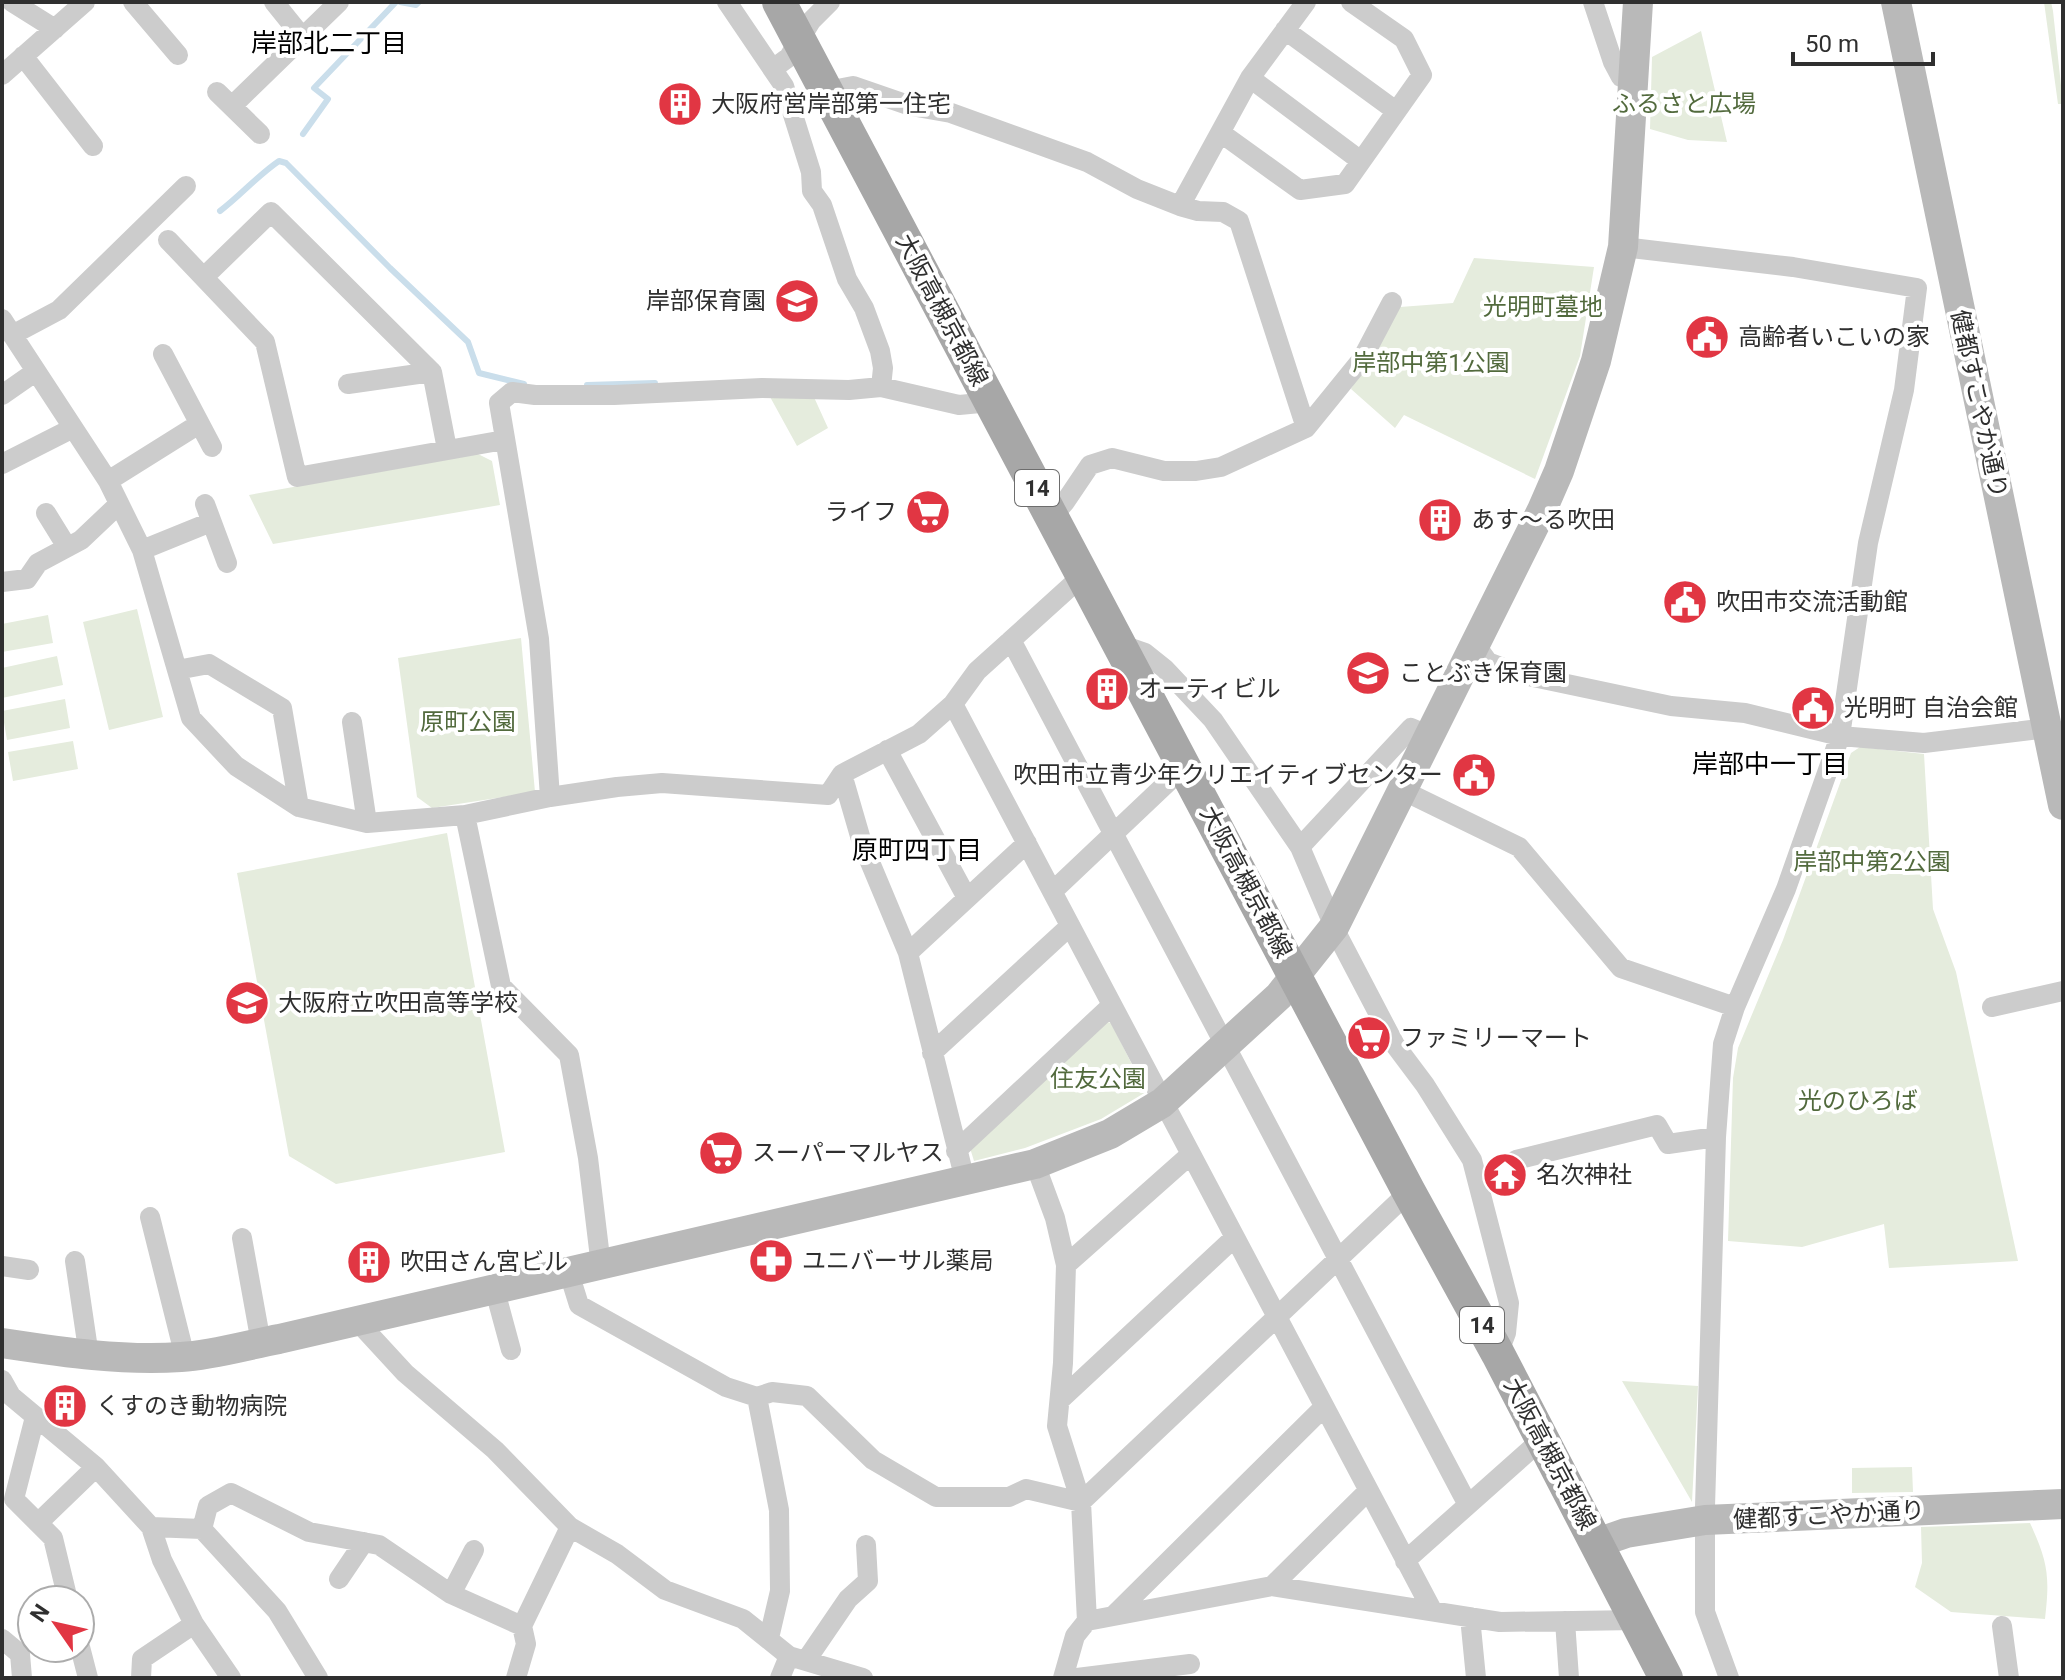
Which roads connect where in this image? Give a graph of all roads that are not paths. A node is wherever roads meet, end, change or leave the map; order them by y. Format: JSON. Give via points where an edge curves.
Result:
{"nodes":[{"id":1,"x":12,"y":2,"type":"edge"},
{"id":2,"x":85,"y":2,"type":"edge"},
{"id":3,"x":133,"y":2,"type":"edge"},
{"id":4,"x":274,"y":2,"type":"edge"},
{"id":5,"x":339,"y":2,"type":"edge"},
{"id":6,"x":727,"y":2,"type":"edge"},
{"id":7,"x":779,"y":2,"type":"edge"},
{"id":8,"x":830,"y":2,"type":"edge"},
{"id":9,"x":1306,"y":2,"type":"edge"},
{"id":10,"x":1351,"y":2,"type":"edge"},
{"id":11,"x":1593,"y":2,"type":"edge"},
{"id":12,"x":1638,"y":2,"type":"edge"},
{"id":13,"x":1896,"y":2,"type":"edge"},
{"id":14,"x":60,"y":28,"type":"junction"},
{"id":15,"x":1285,"y":30,"type":"junction"},
{"id":16,"x":303,"y":38,"type":"junction"},
{"id":17,"x":799,"y":40,"type":"junction"},
{"id":18,"x":178,"y":55,"type":"dead end"},
{"id":19,"x":23,"y":56,"type":"junction"},
{"id":20,"x":1634,"y":61,"type":"junction"},
{"id":21,"x":774,"y":68,"type":"junction"},
{"id":22,"x":2,"y":75,"type":"edge"},
{"id":23,"x":1250,"y":78,"type":"junction"},
{"id":24,"x":827,"y":91,"type":"junction"},
{"id":25,"x":1396,"y":111,"type":"junction"},
{"id":26,"x":1221,"y":133,"type":"junction"},
{"id":27,"x":92,"y":134,"type":"dead end"},
{"id":28,"x":260,"y":134,"type":"dead end"},
{"id":29,"x":1361,"y":161,"type":"junction"},
{"id":30,"x":186,"y":186,"type":"dead end"},
{"id":31,"x":1180,"y":206,"type":"junction"},
{"id":32,"x":168,"y":240,"type":"dead end"},
{"id":33,"x":1623,"y":247,"type":"junction"},
{"id":34,"x":204,"y":277,"type":"junction"},
{"id":35,"x":1392,"y":302,"type":"dead end"},
{"id":36,"x":7,"y":327,"type":"edge"},
{"id":37,"x":163,"y":354,"type":"dead end"},
{"id":38,"x":35,"y":372,"type":"junction"},
{"id":39,"x":432,"y":372,"type":"junction"},
{"id":40,"x":348,"y":384,"type":"dead end"},
{"id":41,"x":881,"y":387,"type":"junction"},
{"id":42,"x":2,"y":395,"type":"edge"},
{"id":43,"x":991,"y":402,"type":"junction"},
{"id":44,"x":199,"y":424,"type":"junction"},
{"id":45,"x":73,"y":428,"type":"junction"},
{"id":46,"x":1306,"y":428,"type":"junction"},
{"id":47,"x":504,"y":440,"type":"junction"},
{"id":48,"x":212,"y":447,"type":"dead end"},
{"id":49,"x":447,"y":449,"type":"junction"},
{"id":50,"x":2,"y":464,"type":"edge"},
{"id":51,"x":108,"y":481,"type":"junction"},
{"id":52,"x":119,"y":504,"type":"junction"},
{"id":53,"x":46,"y":513,"type":"dead end"},
{"id":54,"x":1052,"y":517,"type":"junction"},
{"id":55,"x":67,"y":547,"type":"junction"},
{"id":56,"x":142,"y":550,"type":"junction"},
{"id":57,"x":227,"y":563,"type":"dead end"},
{"id":58,"x":1082,"y":576,"type":"junction"},
{"id":59,"x":2,"y":582,"type":"edge"},
{"id":60,"x":1011,"y":640,"type":"junction"},
{"id":61,"x":1118,"y":643,"type":"junction"},
{"id":62,"x":1475,"y":644,"type":"junction"},
{"id":63,"x":177,"y":670,"type":"junction"},
{"id":64,"x":953,"y":704,"type":"junction"},
{"id":65,"x":352,"y":722,"type":"dead end"},
{"id":66,"x":2047,"y":728,"type":"junction"},
{"id":67,"x":1430,"y":736,"type":"junction"},
{"id":68,"x":1840,"y":736,"type":"junction"},
{"id":69,"x":887,"y":750,"type":"junction"},
{"id":70,"x":1185,"y":766,"type":"junction"},
{"id":71,"x":842,"y":774,"type":"junction"},
{"id":72,"x":1404,"y":791,"type":"junction"},
{"id":73,"x":550,"y":797,"type":"junction"},
{"id":74,"x":2063,"y":805,"type":"edge"},
{"id":75,"x":299,"y":807,"type":"junction"},
{"id":76,"x":465,"y":815,"type":"junction"},
{"id":77,"x":367,"y":823,"type":"junction"},
{"id":78,"x":1112,"y":833,"type":"junction"},
{"id":79,"x":1027,"y":843,"type":"junction"},
{"id":80,"x":1300,"y":847,"type":"junction"},
{"id":81,"x":1053,"y":891,"type":"junction"},
{"id":82,"x":967,"y":898,"type":"junction"},
{"id":83,"x":1070,"y":926,"type":"junction"},
{"id":84,"x":1334,"y":927,"type":"junction"},
{"id":85,"x":908,"y":953,"type":"junction"},
{"id":86,"x":1295,"y":974,"type":"junction"},
{"id":87,"x":2063,"y":991,"type":"edge"},
{"id":88,"x":1111,"y":1006,"type":"junction"},
{"id":89,"x":1735,"y":1007,"type":"junction"},
{"id":90,"x":1992,"y":1007,"type":"dead end"},
{"id":91,"x":1224,"y":1045,"type":"junction"},
{"id":92,"x":932,"y":1053,"type":"junction"},
{"id":93,"x":1162,"y":1103,"type":"junction"},
{"id":94,"x":1716,"y":1137,"type":"junction"},
{"id":95,"x":956,"y":1151,"type":"junction"},
{"id":96,"x":1190,"y":1155,"type":"junction"},
{"id":97,"x":1516,"y":1160,"type":"dead end"},
{"id":98,"x":1035,"y":1164,"type":"junction"},
{"id":99,"x":965,"y":1180,"type":"junction"},
{"id":100,"x":1409,"y":1192,"type":"junction"},
{"id":101,"x":150,"y":1217,"type":"dead end"},
{"id":102,"x":242,"y":1238,"type":"dead end"},
{"id":103,"x":1234,"y":1238,"type":"junction"},
{"id":104,"x":75,"y":1261,"type":"dead end"},
{"id":105,"x":1338,"y":1261,"type":"junction"},
{"id":106,"x":1066,"y":1265,"type":"junction"},
{"id":107,"x":2,"y":1266,"type":"edge"},
{"id":108,"x":601,"y":1266,"type":"junction"},
{"id":109,"x":29,"y":1270,"type":"dead end"},
{"id":110,"x":569,"y":1273,"type":"junction"},
{"id":111,"x":495,"y":1291,"type":"junction"},
{"id":112,"x":1277,"y":1318,"type":"junction"},
{"id":113,"x":358,"y":1322,"type":"junction"},
{"id":114,"x":2,"y":1343,"type":"edge"},
{"id":115,"x":261,"y":1343,"type":"junction"},
{"id":116,"x":511,"y":1350,"type":"dead end"},
{"id":117,"x":1498,"y":1354,"type":"junction"},
{"id":118,"x":89,"y":1356,"type":"junction"},
{"id":119,"x":185,"y":1357,"type":"junction"},
{"id":120,"x":2,"y":1380,"type":"edge"},
{"id":121,"x":757,"y":1397,"type":"junction"},
{"id":122,"x":1060,"y":1400,"type":"junction"},
{"id":123,"x":1324,"y":1407,"type":"junction"},
{"id":124,"x":35,"y":1417,"type":"junction"},
{"id":125,"x":1541,"y":1440,"type":"junction"},
{"id":126,"x":96,"y":1467,"type":"junction"},
{"id":127,"x":1368,"y":1491,"type":"junction"},
{"id":128,"x":1081,"y":1502,"type":"junction"},
{"id":129,"x":2063,"y":1504,"type":"edge"},
{"id":130,"x":1468,"y":1505,"type":"junction"},
{"id":131,"x":1705,"y":1520,"type":"junction"},
{"id":132,"x":38,"y":1523,"type":"junction"},
{"id":133,"x":151,"y":1527,"type":"junction"},
{"id":134,"x":570,"y":1527,"type":"junction"},
{"id":135,"x":202,"y":1529,"type":"junction"},
{"id":136,"x":364,"y":1542,"type":"junction"},
{"id":137,"x":1597,"y":1543,"type":"junction"},
{"id":138,"x":866,"y":1545,"type":"dead end"},
{"id":139,"x":474,"y":1550,"type":"dead end"},
{"id":140,"x":1405,"y":1561,"type":"junction"},
{"id":141,"x":339,"y":1579,"type":"dead end"},
{"id":142,"x":64,"y":1584,"type":"edge"},
{"id":143,"x":1272,"y":1586,"type":"junction"},
{"id":144,"x":451,"y":1594,"type":"junction"},
{"id":145,"x":1432,"y":1610,"type":"junction"},
{"id":146,"x":1113,"y":1616,"type":"junction"},
{"id":147,"x":1470,"y":1617,"type":"junction"},
{"id":148,"x":1637,"y":1620,"type":"junction"},
{"id":149,"x":1087,"y":1621,"type":"junction"},
{"id":150,"x":1565,"y":1621,"type":"junction"},
{"id":151,"x":194,"y":1624,"type":"junction"},
{"id":152,"x":522,"y":1626,"type":"junction"},
{"id":153,"x":2002,"y":1626,"type":"dead end"},
{"id":154,"x":769,"y":1638,"type":"junction"},
{"id":155,"x":2,"y":1639,"type":"edge"},
{"id":156,"x":798,"y":1658,"type":"junction"},
{"id":157,"x":1190,"y":1664,"type":"dead end"},
{"id":158,"x":849,"y":1676,"type":"edge"},
{"id":159,"x":22,"y":1678,"type":"edge"},
{"id":160,"x":141,"y":1678,"type":"edge"},
{"id":161,"x":231,"y":1678,"type":"edge"},
{"id":162,"x":318,"y":1678,"type":"edge"},
{"id":163,"x":516,"y":1678,"type":"edge"},
{"id":164,"x":780,"y":1678,"type":"edge"},
{"id":165,"x":1063,"y":1678,"type":"edge"},
{"id":166,"x":1077,"y":1678,"type":"edge"},
{"id":167,"x":1476,"y":1678,"type":"edge"},
{"id":168,"x":1569,"y":1678,"type":"edge"},
{"id":169,"x":1666,"y":1678,"type":"edge"},
{"id":170,"x":1729,"y":1678,"type":"edge"},
{"id":171,"x":2002,"y":1678,"type":"edge"},
{"id":172,"x":2009,"y":1678,"type":"edge"}],
"edges":[{"from":1,"to":14,"type":"street"},
{"from":2,"to":14,"type":"street"},
{"from":3,"to":18,"type":"street"},
{"from":4,"to":16,"type":"street"},
{"from":5,"to":16,"type":"street"},
{"from":6,"to":21,"type":"street"},
{"from":7,"to":17,"type":"main road","name":"大阪高槻京都線","number":"14"},
{"from":8,"to":17,"type":"street"},
{"from":9,"to":15,"type":"street"},
{"from":10,"to":25,"type":"street","via":[[1404,39],[1422,75]]},
{"from":11,"to":20,"type":"street","via":[[1621,77]]},
{"from":12,"to":20,"type":"street"},
{"from":13,"to":66,"type":"street","name":"健都すこやか通り"},
{"from":14,"to":19,"type":"street"},
{"from":15,"to":23,"type":"street"},
{"from":15,"to":25,"type":"street"},
{"from":16,"to":28,"type":"street","via":[[225,99]]},
{"from":17,"to":21,"type":"street"},
{"from":17,"to":24,"type":"main road","name":"大阪高槻京都線","number":"14"},
{"from":19,"to":22,"type":"street"},
{"from":19,"to":27,"type":"street"},
{"from":20,"to":33,"type":"street"},
{"from":21,"to":41,"type":"street","via":[[806,157],[812,191],[880,351]]},
{"from":23,"to":26,"type":"street"},
{"from":23,"to":29,"type":"street"},
{"from":24,"to":31,"type":"street","via":[[853,86],[951,113],[1087,162]]},
{"from":24,"to":43,"type":"main road","name":"大阪高槻京都線","number":"14"},
{"from":25,"to":29,"type":"street"},
{"from":26,"to":29,"type":"street","via":[[1300,190],[1345,184]]},
{"from":26,"to":31,"type":"street"},
{"from":30,"to":36,"type":"street","via":[[59,310]]},
{"from":31,"to":46,"type":"street","via":[[1223,212],[1239,221]]},
{"from":32,"to":34,"type":"street"},
{"from":33,"to":62,"type":"street","via":[[1596,361],[1559,471]]},
{"from":33,"to":68,"type":"street","via":[[1917,288],[1904,390],[1868,543]]},
{"from":34,"to":39,"type":"street","via":[[271,212]]},
{"from":34,"to":49,"type":"street","via":[[265,342],[297,477]]},
{"from":35,"to":46,"type":"street","via":[[1362,359]]},
{"from":36,"to":38,"type":"street"},
{"from":37,"to":44,"type":"street","via":[[180,370]]},
{"from":38,"to":42,"type":"street"},
{"from":38,"to":45,"type":"street"},
{"from":39,"to":40,"type":"street"},
{"from":39,"to":49,"type":"street"},
{"from":41,"to":43,"type":"street","via":[[959,405]]},
{"from":41,"to":47,"type":"street","via":[[614,395],[512,392],[499,403]]},
{"from":43,"to":54,"type":"main road","name":"大阪高槻京都線","number":"14"},
{"from":44,"to":48,"type":"street"},
{"from":44,"to":51,"type":"street"},
{"from":45,"to":50,"type":"street"},
{"from":45,"to":51,"type":"street"},
{"from":46,"to":54,"type":"street","via":[[1221,467],[1164,471],[1112,458],[1090,465]]},
{"from":47,"to":49,"type":"street"},
{"from":47,"to":73,"type":"street","via":[[539,639]]},
{"from":51,"to":52,"type":"street"},
{"from":52,"to":55,"type":"street"},
{"from":52,"to":56,"type":"street"},
{"from":53,"to":55,"type":"street"},
{"from":54,"to":58,"type":"main road","name":"大阪高槻京都線","number":"14"},
{"from":55,"to":59,"type":"street","via":[[38,563],[27,579]]},
{"from":56,"to":57,"type":"street","via":[[208,513]]},
{"from":56,"to":63,"type":"street"},
{"from":58,"to":60,"type":"street"},
{"from":58,"to":61,"type":"main road","name":"大阪高槻京都線","number":"14"},
{"from":60,"to":64,"type":"street","via":[[977,671]]},
{"from":60,"to":78,"type":"street"},
{"from":61,"to":70,"type":"main road","name":"大阪高槻京都線","number":"14"},
{"from":61,"to":80,"type":"street","via":[[1145,653],[1165,669],[1213,720]]},
{"from":62,"to":67,"type":"street"},
{"from":62,"to":68,"type":"street","via":[[1488,662],[1519,674],[1671,706],[1745,713]]},
{"from":63,"to":75,"type":"street","via":[[191,718],[236,766]]},
{"from":63,"to":75,"type":"street","via":[[209,664],[282,708]]},
{"from":64,"to":69,"type":"street","via":[[919,734]]},
{"from":64,"to":79,"type":"street"},
{"from":65,"to":77,"type":"street"},
{"from":66,"to":68,"type":"street","via":[[1924,743]]},
{"from":66,"to":74,"type":"street","name":"健都すこやか通り"},
{"from":67,"to":72,"type":"street"},
{"from":67,"to":80,"type":"street","via":[[1411,728]]},
{"from":68,"to":89,"type":"street","via":[[1786,889]]},
{"from":69,"to":71,"type":"street"},
{"from":69,"to":82,"type":"street"},
{"from":70,"to":78,"type":"street"},
{"from":70,"to":86,"type":"main road","name":"大阪高槻京都線","number":"14"},
{"from":71,"to":73,"type":"street","via":[[828,795],[662,783]]},
{"from":71,"to":85,"type":"street","via":[[862,843]]},
{"from":72,"to":84,"type":"street"},
{"from":72,"to":89,"type":"street","via":[[1519,847],[1621,968]]},
{"from":73,"to":76,"type":"street"},
{"from":75,"to":77,"type":"street"},
{"from":76,"to":77,"type":"street"},
{"from":76,"to":108,"type":"street","via":[[501,986],[569,1055]]},
{"from":78,"to":81,"type":"street"},
{"from":78,"to":91,"type":"street"},
{"from":79,"to":81,"type":"street"},
{"from":79,"to":82,"type":"street"},
{"from":80,"to":84,"type":"street"},
{"from":81,"to":83,"type":"street"},
{"from":82,"to":85,"type":"street"},
{"from":83,"to":88,"type":"street"},
{"from":83,"to":92,"type":"street"},
{"from":84,"to":86,"type":"street"},
{"from":84,"to":117,"type":"street","via":[[1395,1045],[1472,1160],[1509,1303]]},
{"from":85,"to":92,"type":"street"},
{"from":86,"to":91,"type":"street","via":[[1279,996]]},
{"from":86,"to":100,"type":"main road","name":"大阪高槻京都線","number":"14"},
{"from":87,"to":90,"type":"street","via":[[2017,993]]},
{"from":88,"to":93,"type":"street"},
{"from":88,"to":95,"type":"street"},
{"from":89,"to":94,"type":"street","via":[[1723,1044]]},
{"from":91,"to":93,"type":"street"},
{"from":91,"to":105,"type":"street"},
{"from":92,"to":95,"type":"street"},
{"from":93,"to":96,"type":"street"},
{"from":93,"to":98,"type":"street","via":[[1110,1134]]},
{"from":94,"to":97,"type":"street","via":[[1668,1144],[1657,1125]]},
{"from":94,"to":131,"type":"street"},
{"from":95,"to":99,"type":"street"},
{"from":96,"to":103,"type":"street"},
{"from":96,"to":106,"type":"street"},
{"from":98,"to":99,"type":"street"},
{"from":98,"to":106,"type":"street"},
{"from":99,"to":108,"type":"street"},
{"from":100,"to":105,"type":"street"},
{"from":100,"to":117,"type":"main road","name":"大阪高槻京都線","number":"14"},
{"from":101,"to":119,"type":"street"},
{"from":102,"to":115,"type":"street"},
{"from":103,"to":112,"type":"street"},
{"from":103,"to":122,"type":"street"},
{"from":104,"to":118,"type":"street"},
{"from":105,"to":112,"type":"street"},
{"from":105,"to":130,"type":"street"},
{"from":106,"to":122,"type":"street"},
{"from":107,"to":109,"type":"street"},
{"from":108,"to":110,"type":"street"},
{"from":110,"to":111,"type":"street"},
{"from":110,"to":121,"type":"street","via":[[579,1305],[726,1387]]},
{"from":111,"to":113,"type":"street"},
{"from":111,"to":116,"type":"street"},
{"from":112,"to":123,"type":"street"},
{"from":112,"to":128,"type":"street"},
{"from":113,"to":115,"type":"street"},
{"from":113,"to":134,"type":"street"},
{"from":114,"to":118,"type":"street"},
{"from":115,"to":119,"type":"street"},
{"from":117,"to":125,"type":"main road","name":"大阪高槻京都線","number":"14"},
{"from":118,"to":119,"type":"street"},
{"from":120,"to":124,"type":"street"},
{"from":121,"to":128,"type":"street","via":[[772,1392],[807,1396],[873,1460],[936,1497],[1009,1497],[1026,1489]]},
{"from":121,"to":154,"type":"street","via":[[779,1510],[780,1591]]},
{"from":122,"to":128,"type":"street","via":[[1057,1426]]},
{"from":123,"to":127,"type":"street"},
{"from":123,"to":146,"type":"street"},
{"from":124,"to":126,"type":"street"},
{"from":124,"to":132,"type":"street","via":[[14,1499]]},
{"from":125,"to":130,"type":"street"},
{"from":125,"to":137,"type":"main road","name":"大阪高槻京都線","number":"14"},
{"from":126,"to":132,"type":"street"},
{"from":126,"to":133,"type":"street"},
{"from":127,"to":140,"type":"street"},
{"from":127,"to":143,"type":"street"},
{"from":128,"to":149,"type":"street"},
{"from":129,"to":131,"type":"street","name":"健都すこやか通り"},
{"from":130,"to":140,"type":"street"},
{"from":131,"to":137,"type":"street","name":"健都すこやか通り"},
{"from":131,"to":170,"type":"street","via":[[1705,1612]]},
{"from":132,"to":142,"type":"street","via":[[53,1538]]},
{"from":133,"to":135,"type":"street"},
{"from":133,"to":151,"type":"street"},
{"from":134,"to":152,"type":"street"},
{"from":134,"to":154,"type":"street","via":[[665,1590],[743,1619]]},
{"from":135,"to":136,"type":"street","via":[[208,1506],[231,1493],[309,1532]]},
{"from":135,"to":162,"type":"street","via":[[277,1611]]},
{"from":136,"to":141,"type":"street"},
{"from":136,"to":144,"type":"street","via":[[379,1545]]},
{"from":137,"to":148,"type":"main road","name":"大阪高槻京都線","number":"14"},
{"from":138,"to":156,"type":"street","via":[[876,1582],[848,1599]]},
{"from":139,"to":144,"type":"street"},
{"from":140,"to":145,"type":"street"},
{"from":143,"to":145,"type":"street"},
{"from":143,"to":146,"type":"street"},
{"from":144,"to":152,"type":"street"},
{"from":145,"to":147,"type":"street"},
{"from":146,"to":149,"type":"street"},
{"from":147,"to":150,"type":"street"},
{"from":147,"to":167,"type":"street"},
{"from":148,"to":150,"type":"street"},
{"from":148,"to":169,"type":"main road","name":"大阪高槻京都線","number":"14"},
{"from":149,"to":165,"type":"street","via":[[1075,1636]]},
{"from":150,"to":168,"type":"street"},
{"from":151,"to":160,"type":"street","via":[[142,1659]]},
{"from":151,"to":161,"type":"street"},
{"from":152,"to":163,"type":"street","via":[[526,1644]]},
{"from":153,"to":172,"type":"street"},
{"from":154,"to":156,"type":"street"},
{"from":155,"to":159,"type":"street","via":[[20,1654]]},
{"from":156,"to":158,"type":"street"},
{"from":156,"to":164,"type":"street"},
{"from":157,"to":166,"type":"street"},
{"from":171,"to":172,"type":"street"}]}
